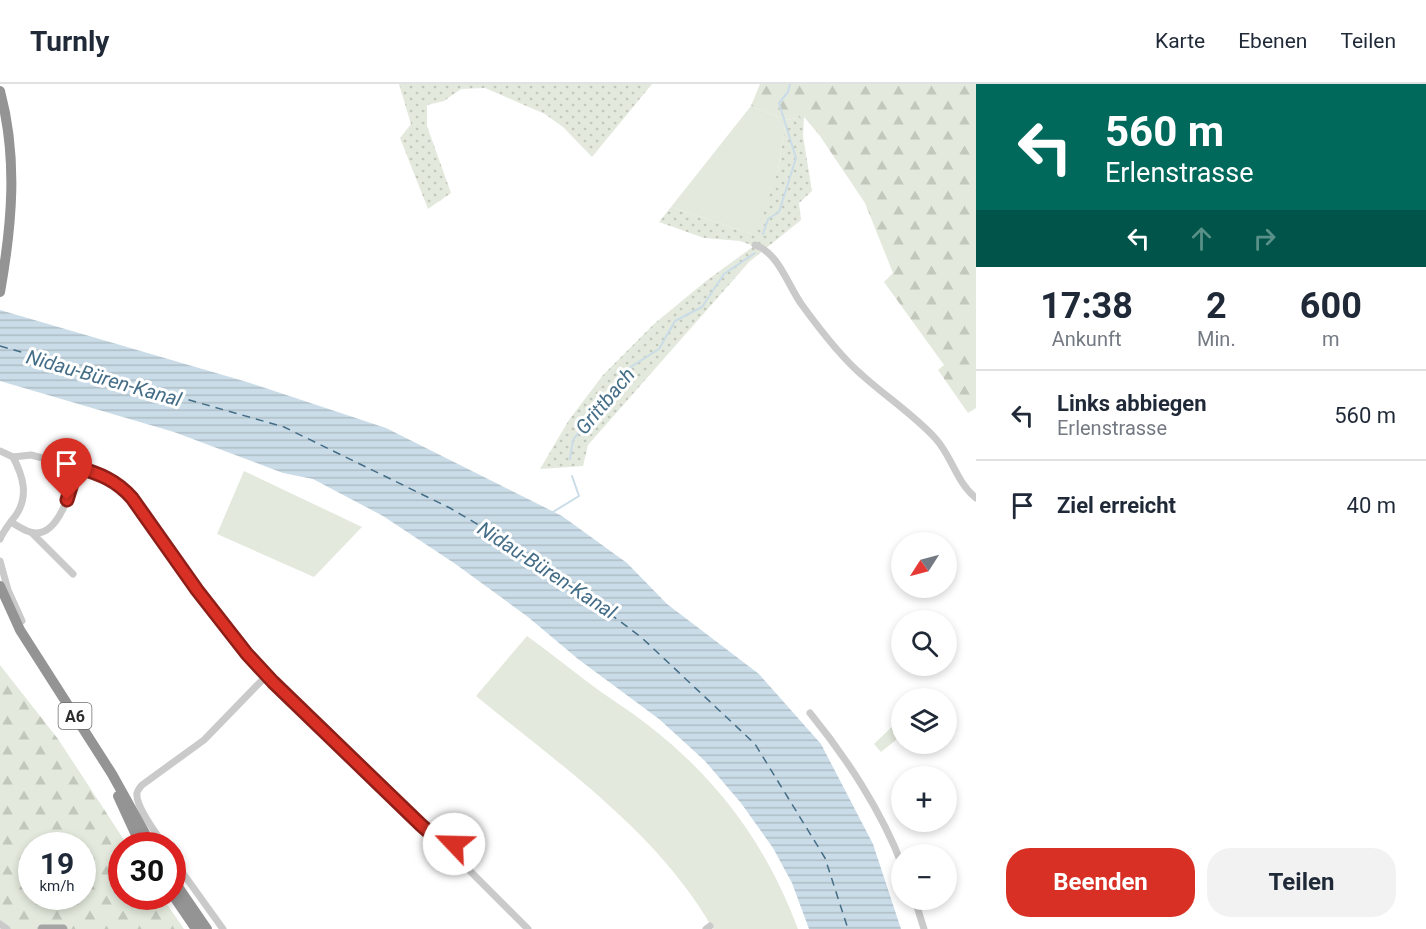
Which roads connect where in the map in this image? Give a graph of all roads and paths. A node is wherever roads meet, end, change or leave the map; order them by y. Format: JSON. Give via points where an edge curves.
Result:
{"nodes":[{"id":1,"x":0,"y":91,"type":"edge"},
{"id":2,"x":761,"y":248,"type":"dead end"},
{"id":3,"x":0,"y":290,"type":"edge"},
{"id":4,"x":0,"y":451,"type":"edge"},
{"id":5,"x":13,"y":457,"type":"junction"},
{"id":6,"x":77,"y":467,"type":"junction"},
{"id":7,"x":976,"y":498,"type":"edge"},
{"id":8,"x":11,"y":522,"type":"junction"},
{"id":9,"x":32,"y":533,"type":"junction"},
{"id":10,"x":0,"y":539,"type":"edge"},
{"id":11,"x":0,"y":561,"type":"edge"},
{"id":12,"x":73,"y":573,"type":"dead end"},
{"id":13,"x":0,"y":586,"type":"edge"},
{"id":14,"x":0,"y":601,"type":"edge"},
{"id":15,"x":22,"y":621,"type":"dead end"},
{"id":16,"x":267,"y":675,"type":"junction"},
{"id":17,"x":810,"y":713,"type":"dead end"},
{"id":18,"x":134,"y":832,"type":"edge"},
{"id":19,"x":144,"y":832,"type":"edge"},
{"id":20,"x":156,"y":832,"type":"edge"},
{"id":21,"x":437,"y":839,"type":"junction"},
{"id":22,"x":893,"y":844,"type":"edge"},
{"id":23,"x":451,"y":852,"type":"junction"},
{"id":24,"x":186,"y":877,"type":"edge"},
{"id":25,"x":186,"y":898,"type":"edge"},
{"id":26,"x":183,"y":910,"type":"edge"},
{"id":27,"x":918,"y":910,"type":"edge"},
{"id":28,"x":0,"y":924,"type":"edge"},
{"id":29,"x":7,"y":929,"type":"edge"},
{"id":30,"x":42,"y":929,"type":"edge"},
{"id":31,"x":63,"y":929,"type":"edge"},
{"id":32,"x":196,"y":929,"type":"edge"},
{"id":33,"x":207,"y":929,"type":"edge"},
{"id":34,"x":223,"y":929,"type":"edge"},
{"id":35,"x":528,"y":929,"type":"edge"},
{"id":36,"x":924,"y":929,"type":"edge"}],
"edges":[{"from":1,"to":3,"type":"highway","via":[[10,140],[12,183]]},
{"from":2,"to":7,"type":"street","via":[[779,266],[802,306],[859,373],[943,446],[961,482]]},
{"from":4,"to":5,"type":"street"},
{"from":5,"to":6,"type":"street","via":[[32,455]]},
{"from":5,"to":8,"type":"street","via":[[24,487],[21,506]]},
{"from":6,"to":9,"type":"street","via":[[58,516],[43,531]]},
{"from":6,"to":16,"type":"street","via":[[107,477],[126,492],[221,622]]},
{"from":8,"to":9,"type":"street"},
{"from":8,"to":10,"type":"street"},
{"from":9,"to":12,"type":"street"},
{"from":11,"to":15,"type":"street"},
{"from":13,"to":19,"type":"highway","number":"A6","via":[[20,630]]},
{"from":14,"to":18,"type":"highway","number":"A6","via":[[38,669],[107,776]]},
{"from":16,"to":20,"type":"street","via":[[204,741],[142,785],[137,795]]},
{"from":16,"to":21,"type":"street"},
{"from":17,"to":22,"type":"street","via":[[854,774]]},
{"from":21,"to":23,"type":"street","via":[[438,852]]},
{"from":21,"to":23,"type":"street","via":[[451,838]]},
{"from":23,"to":35,"type":"street"},
{"from":24,"to":34,"type":"street"},
{"from":25,"to":33,"type":"highway"},
{"from":26,"to":32,"type":"highway"},
{"from":27,"to":36,"type":"street"},
{"from":28,"to":29,"type":"street"},
{"from":30,"to":31,"type":"main road"}]}
